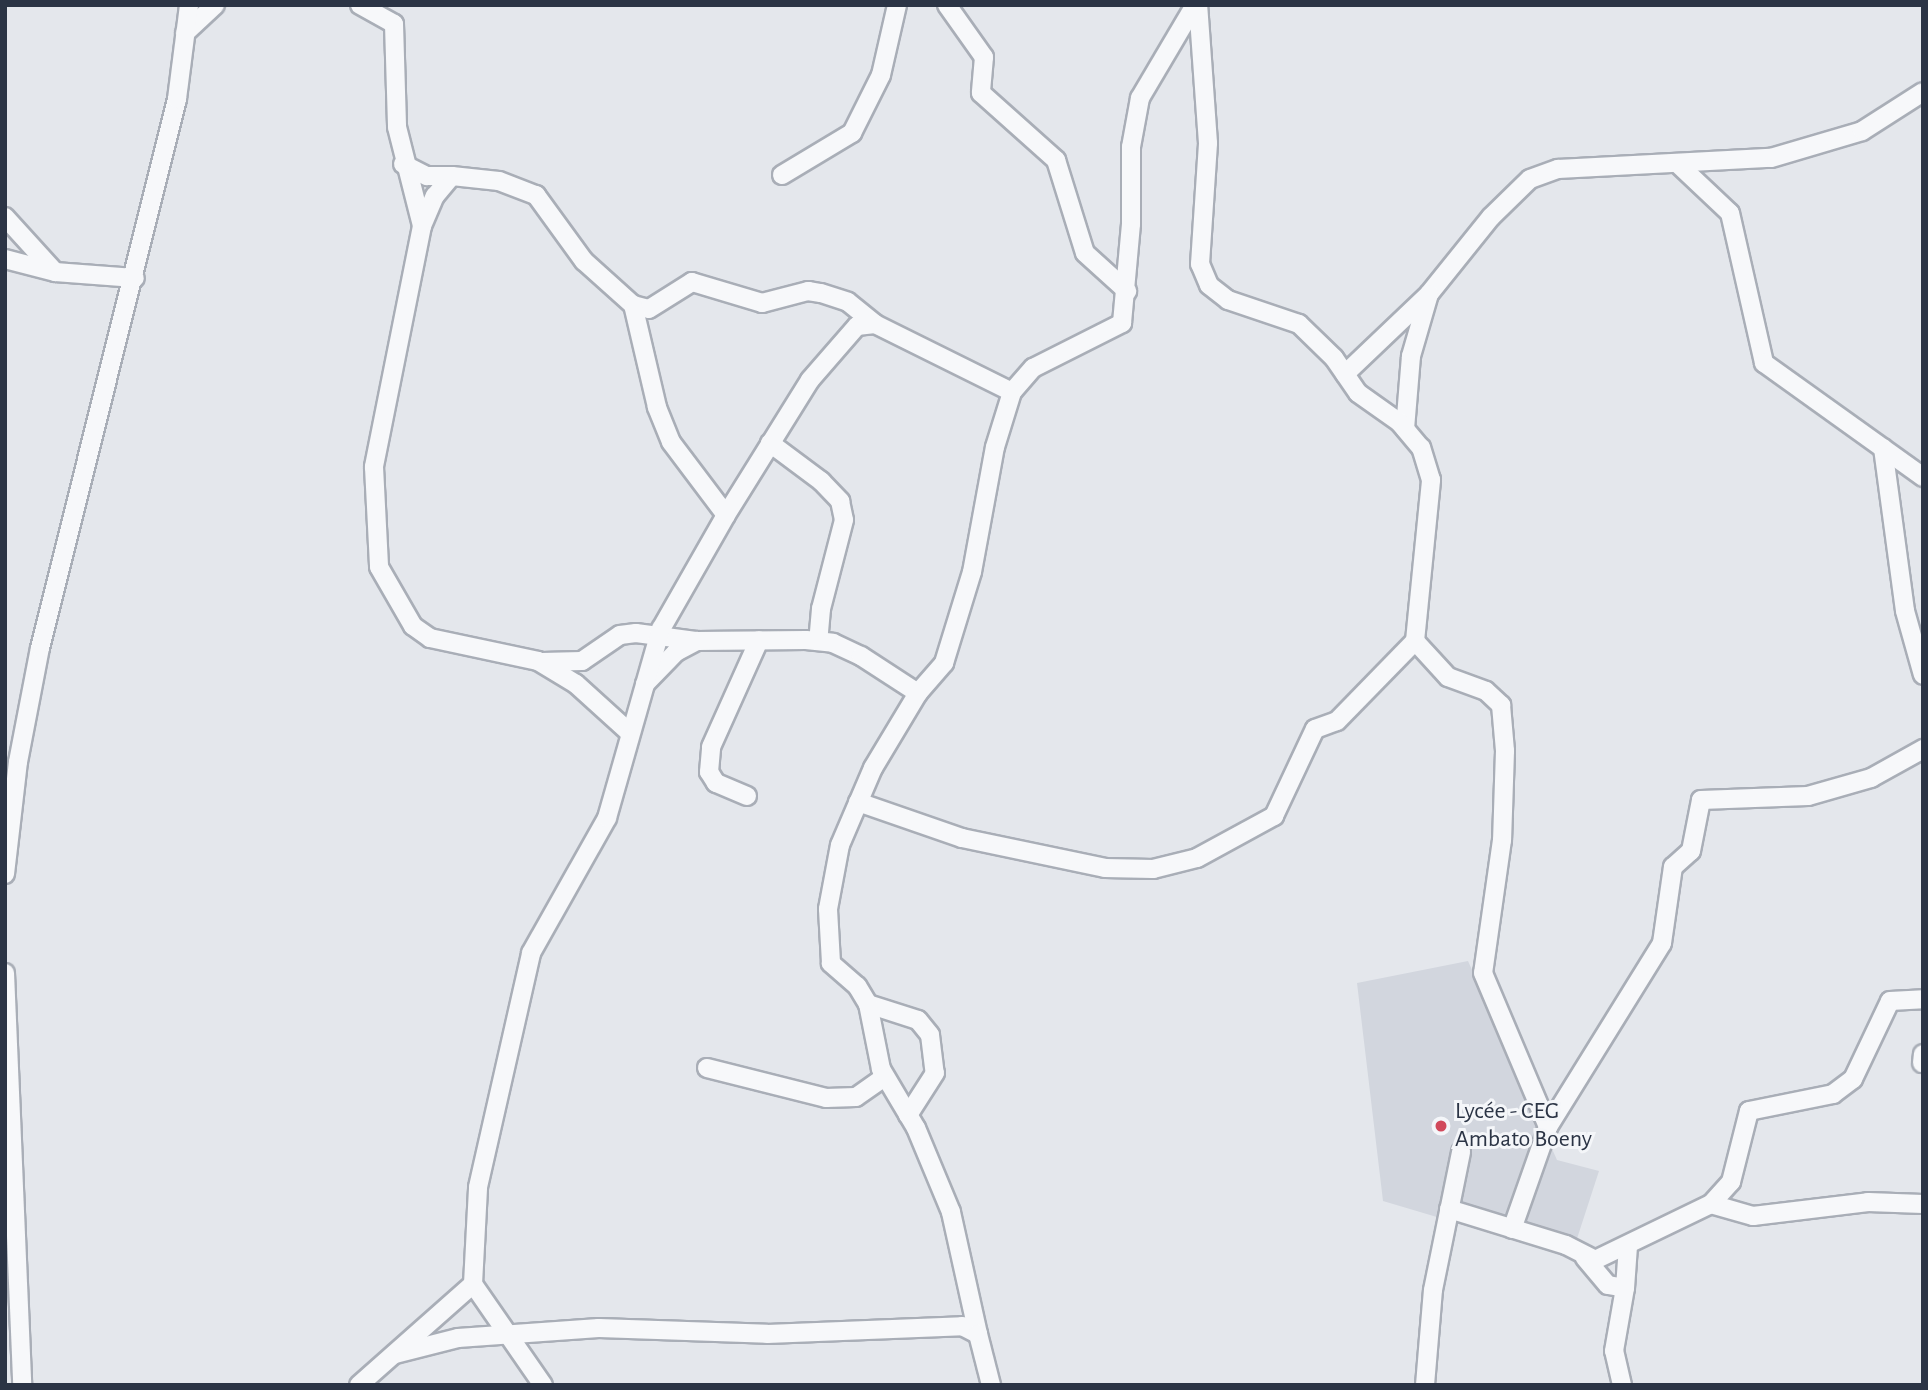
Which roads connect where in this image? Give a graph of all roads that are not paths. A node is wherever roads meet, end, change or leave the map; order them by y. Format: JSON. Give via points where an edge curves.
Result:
{"nodes":[{"id":1,"x":188,"y":5,"type":"edge"},
{"id":2,"x":215,"y":5,"type":"edge"},
{"id":3,"x":897,"y":5,"type":"edge"},
{"id":4,"x":947,"y":5,"type":"edge"},
{"id":5,"x":1196,"y":5,"type":"edge"},
{"id":6,"x":359,"y":6,"type":"edge"},
{"id":7,"x":185,"y":33,"type":"junction"},
{"id":8,"x":1923,"y":92,"type":"edge"},
{"id":9,"x":403,"y":164,"type":"junction"},
{"id":10,"x":1678,"y":164,"type":"junction"},
{"id":11,"x":782,"y":175,"type":"dead end"},
{"id":12,"x":452,"y":176,"type":"junction"},
{"id":13,"x":5,"y":217,"type":"edge"},
{"id":14,"x":422,"y":226,"type":"junction"},
{"id":15,"x":5,"y":260,"type":"edge"},
{"id":16,"x":55,"y":272,"type":"junction"},
{"id":17,"x":135,"y":278,"type":"junction"},
{"id":18,"x":1127,"y":290,"type":"junction"},
{"id":19,"x":1429,"y":294,"type":"junction"},
{"id":20,"x":633,"y":305,"type":"junction"},
{"id":21,"x":876,"y":324,"type":"junction"},
{"id":22,"x":1345,"y":374,"type":"junction"},
{"id":23,"x":1012,"y":392,"type":"junction"},
{"id":24,"x":1405,"y":429,"type":"junction"},
{"id":25,"x":770,"y":443,"type":"junction"},
{"id":26,"x":1884,"y":448,"type":"junction"},
{"id":27,"x":1923,"y":477,"type":"edge"},
{"id":28,"x":726,"y":515,"type":"junction"},
{"id":29,"x":659,"y":635,"type":"junction"},
{"id":30,"x":759,"y":640,"type":"junction"},
{"id":31,"x":697,"y":641,"type":"junction"},
{"id":32,"x":818,"y":641,"type":"junction"},
{"id":33,"x":1415,"y":641,"type":"junction"},
{"id":34,"x":538,"y":662,"type":"junction"},
{"id":35,"x":1923,"y":675,"type":"edge"},
{"id":36,"x":643,"y":687,"type":"junction"},
{"id":37,"x":918,"y":694,"type":"junction"},
{"id":38,"x":630,"y":733,"type":"junction"},
{"id":39,"x":1923,"y":749,"type":"edge"},
{"id":40,"x":747,"y":796,"type":"dead end"},
{"id":41,"x":858,"y":802,"type":"junction"},
{"id":42,"x":5,"y":874,"type":"edge"},
{"id":43,"x":5,"y":973,"type":"edge"},
{"id":44,"x":1923,"y":999,"type":"edge"},
{"id":45,"x":868,"y":1004,"type":"junction"},
{"id":46,"x":707,"y":1068,"type":"dead end"},
{"id":47,"x":885,"y":1077,"type":"junction"},
{"id":48,"x":908,"y":1115,"type":"junction"},
{"id":49,"x":1548,"y":1127,"type":"junction"},
{"id":50,"x":1461,"y":1152,"type":"dead end"},
{"id":51,"x":1711,"y":1203,"type":"junction"},
{"id":52,"x":1923,"y":1204,"type":"edge"},
{"id":53,"x":1449,"y":1209,"type":"junction"},
{"id":54,"x":1512,"y":1229,"type":"junction"},
{"id":55,"x":1628,"y":1246,"type":"junction"},
{"id":56,"x":1585,"y":1258,"type":"junction"},
{"id":57,"x":474,"y":1284,"type":"junction"},
{"id":58,"x":1625,"y":1288,"type":"junction"},
{"id":59,"x":506,"y":1334,"type":"junction"},
{"id":60,"x":978,"y":1334,"type":"junction"},
{"id":61,"x":392,"y":1355,"type":"junction"},
{"id":62,"x":22,"y":1385,"type":"edge"},
{"id":63,"x":359,"y":1385,"type":"edge"},
{"id":64,"x":543,"y":1385,"type":"edge"},
{"id":65,"x":991,"y":1385,"type":"edge"},
{"id":66,"x":1425,"y":1385,"type":"edge"},
{"id":67,"x":1622,"y":1385,"type":"edge"}],
"edges":[{"from":1,"to":7,"type":"street"},
{"from":2,"to":7,"type":"street"},
{"from":3,"to":11,"type":"street","via":[[881,75],[852,133]]},
{"from":4,"to":18,"type":"street","via":[[984,57],[981,93],[1056,160],[1085,253]]},
{"from":5,"to":18,"type":"street","via":[[1140,98],[1130,147]]},
{"from":5,"to":22,"type":"street","via":[[1208,143],[1200,264],[1209,285],[1228,300],[1299,324]]},
{"from":6,"to":9,"type":"street","via":[[394,24],[397,127]]},
{"from":7,"to":17,"type":"street","via":[[177,99]]},
{"from":8,"to":10,"type":"street","via":[[1862,131],[1771,158]]},
{"from":9,"to":12,"type":"street","via":[[427,176]]},
{"from":9,"to":14,"type":"street"},
{"from":10,"to":19,"type":"street","via":[[1558,169],[1530,179],[1491,217]]},
{"from":10,"to":26,"type":"street","via":[[1730,213],[1764,363]]},
{"from":12,"to":14,"type":"street","via":[[435,196]]},
{"from":12,"to":20,"type":"street","via":[[499,181],[536,195],[584,261]]},
{"from":13,"to":16,"type":"street"},
{"from":14,"to":34,"type":"street","via":[[374,467],[380,566],[412,626],[430,638]]},
{"from":15,"to":16,"type":"street"},
{"from":16,"to":17,"type":"street"},
{"from":17,"to":42,"type":"street","via":[[40,648],[18,762]]},
{"from":18,"to":23,"type":"street","via":[[1122,323],[1032,368]]},
{"from":19,"to":22,"type":"street"},
{"from":19,"to":24,"type":"street","via":[[1411,356]]},
{"from":20,"to":21,"type":"street","via":[[649,309],[692,282],[762,303],[808,291],[848,302]]},
{"from":20,"to":28,"type":"street","via":[[657,407],[671,442]]},
{"from":21,"to":23,"type":"street"},
{"from":21,"to":25,"type":"street","via":[[857,326],[810,380]]},
{"from":22,"to":24,"type":"street","via":[[1358,393]]},
{"from":23,"to":37,"type":"street","via":[[995,447],[972,572],[944,663]]},
{"from":24,"to":33,"type":"street","via":[[1421,448],[1431,480]]},
{"from":25,"to":28,"type":"street"},
{"from":25,"to":32,"type":"street","via":[[840,501],[844,520],[826,584]]},
{"from":26,"to":27,"type":"street"},
{"from":26,"to":35,"type":"street","via":[[1905,611]]},
{"from":28,"to":29,"type":"street"},
{"from":29,"to":31,"type":"street"},
{"from":29,"to":34,"type":"street","via":[[620,635],[582,662]]},
{"from":29,"to":36,"type":"street"},
{"from":30,"to":31,"type":"street"},
{"from":30,"to":32,"type":"street"},
{"from":30,"to":40,"type":"street","via":[[711,747],[709,772],[716,783]]},
{"from":31,"to":36,"type":"street","via":[[676,652]]},
{"from":32,"to":37,"type":"street","via":[[862,656]]},
{"from":33,"to":41,"type":"street","via":[[1337,721],[1315,729],[1275,816],[1197,858],[1153,869],[1052,860],[962,838]]},
{"from":33,"to":49,"type":"street","via":[[1448,677],[1486,691],[1501,705],[1505,751],[1502,840],[1483,973]]},
{"from":34,"to":38,"type":"street","via":[[576,684]]},
{"from":36,"to":38,"type":"street"},
{"from":37,"to":41,"type":"street"},
{"from":38,"to":57,"type":"street","via":[[607,818],[531,953],[478,1186]]},
{"from":39,"to":49,"type":"street","via":[[1871,778],[1808,796],[1701,800],[1691,851],[1673,867],[1662,943]]},
{"from":41,"to":45,"type":"street","via":[[840,845],[827,939],[831,963],[857,986]]},
{"from":43,"to":62,"type":"street"},
{"from":44,"to":51,"type":"street","via":[[1890,1001],[1853,1079],[1833,1094],[1749,1111],[1731,1182]]},
{"from":45,"to":47,"type":"street"},
{"from":45,"to":48,"type":"street","via":[[918,1020],[930,1035],[934,1073]]},
{"from":46,"to":47,"type":"street","via":[[826,1098],[856,1097]]},
{"from":47,"to":48,"type":"street"},
{"from":48,"to":60,"type":"street","via":[[951,1212]]},
{"from":49,"to":54,"type":"street"},
{"from":50,"to":53,"type":"street"},
{"from":51,"to":52,"type":"street","via":[[1753,1216],[1868,1202]]},
{"from":51,"to":55,"type":"street"},
{"from":53,"to":54,"type":"street"},
{"from":53,"to":66,"type":"street","via":[[1433,1290]]},
{"from":54,"to":56,"type":"street","via":[[1566,1245]]},
{"from":55,"to":56,"type":"street","via":[[1595,1260]]},
{"from":55,"to":58,"type":"street"},
{"from":56,"to":58,"type":"street","via":[[1608,1285]]},
{"from":57,"to":59,"type":"street"},
{"from":57,"to":61,"type":"street"},
{"from":58,"to":67,"type":"street","via":[[1614,1351]]},
{"from":59,"to":60,"type":"street","via":[[599,1328],[767,1334],[962,1326]]},
{"from":59,"to":61,"type":"street","via":[[458,1339]]},
{"from":59,"to":64,"type":"street"},
{"from":60,"to":65,"type":"street"},
{"from":61,"to":63,"type":"street"}]}
